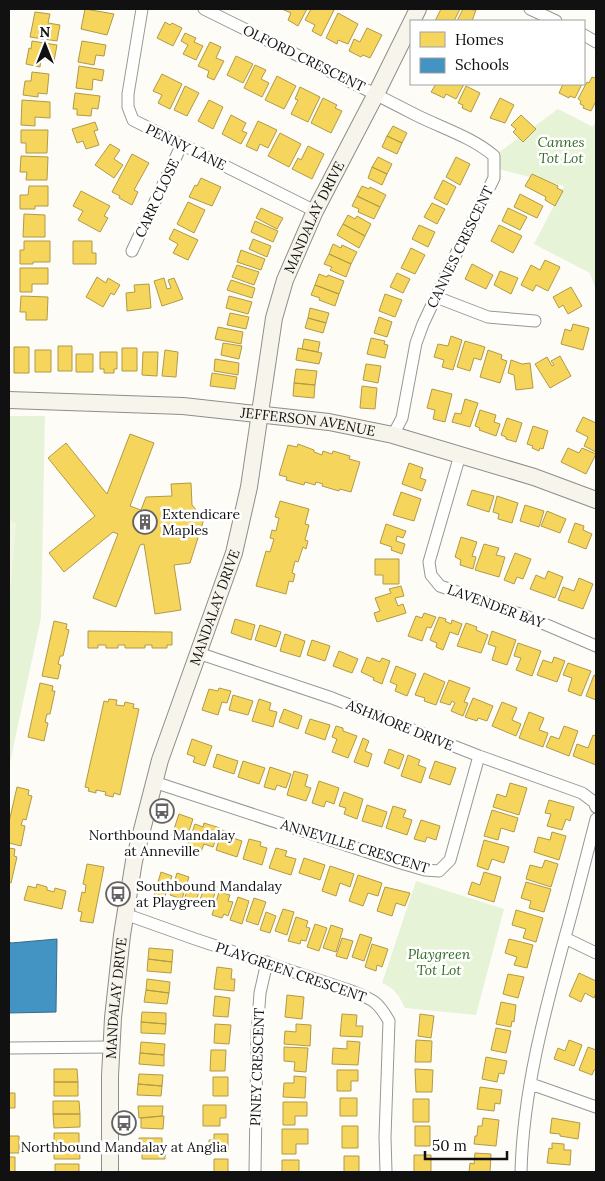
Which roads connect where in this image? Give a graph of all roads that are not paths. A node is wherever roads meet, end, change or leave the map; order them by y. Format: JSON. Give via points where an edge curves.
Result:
{"nodes":[{"id":1,"x":142,"y":9,"type":"edge"},
{"id":2,"x":204,"y":9,"type":"edge"},
{"id":3,"x":530,"y":9,"type":"edge"},
{"id":4,"x":554,"y":20,"type":"edge"},
{"id":5,"x":410,"y":25,"type":"edge"},
{"id":6,"x":376,"y":94,"type":"junction"},
{"id":7,"x":182,"y":144,"type":"junction"},
{"id":8,"x":315,"y":211,"type":"junction"},
{"id":9,"x":132,"y":251,"type":"dead end"},
{"id":10,"x":436,"y":297,"type":"junction"},
{"id":11,"x":535,"y":321,"type":"dead end"},
{"id":12,"x":9,"y":400,"type":"edge"},
{"id":13,"x":261,"y":414,"type":"junction"},
{"id":14,"x":393,"y":435,"type":"junction"},
{"id":15,"x":460,"y":455,"type":"junction"},
{"id":16,"x":596,"y":500,"type":"edge"},
{"id":17,"x":596,"y":646,"type":"edge"},
{"id":18,"x":198,"y":653,"type":"junction"},
{"id":19,"x":479,"y":756,"type":"junction"},
{"id":20,"x":154,"y":782,"type":"junction"},
{"id":21,"x":596,"y":807,"type":"edge"},
{"id":22,"x":596,"y":819,"type":"edge"},
{"id":23,"x":125,"y":914,"type":"junction"},
{"id":24,"x":565,"y":938,"type":"junction"},
{"id":25,"x":596,"y":953,"type":"edge"},
{"id":26,"x":266,"y":962,"type":"junction"},
{"id":27,"x":111,"y":1047,"type":"junction"},
{"id":28,"x":9,"y":1048,"type":"edge"},
{"id":29,"x":531,"y":1084,"type":"junction"},
{"id":30,"x":596,"y":1107,"type":"edge"},
{"id":31,"x":110,"y":1172,"type":"edge"},
{"id":32,"x":255,"y":1172,"type":"edge"},
{"id":33,"x":386,"y":1172,"type":"edge"},
{"id":34,"x":521,"y":1172,"type":"edge"}],
"edges":[{"from":1,"to":7,"type":"street","name":"PENNY LANE","via":[[130,75],[128,107],[132,120]]},
{"from":2,"to":6,"type":"street","name":"OLFORD CRESCENT"},
{"from":3,"to":4,"type":"street"},
{"from":5,"to":6,"type":"street","name":"MANDALAY DRIVE"},
{"from":6,"to":8,"type":"street","name":"MANDALAY DRIVE"},
{"from":6,"to":10,"type":"street","name":"CANNES CRESCENT","via":[[494,156],[494,178]]},
{"from":7,"to":8,"type":"street","name":"PENNY LANE"},
{"from":7,"to":9,"type":"street","name":"CARR CLOSE"},
{"from":8,"to":13,"type":"street","name":"MANDALAY DRIVE","via":[[285,280],[274,318]]},
{"from":10,"to":11,"type":"street","via":[[488,317]]},
{"from":10,"to":14,"type":"street","name":"CANNES CRESCENT","via":[[416,344],[402,418]]},
{"from":12,"to":13,"type":"street","name":"JEFFERSON AVENUE","via":[[183,406]]},
{"from":13,"to":14,"type":"street","name":"JEFFERSON AVENUE","via":[[329,422]]},
{"from":13,"to":18,"type":"street","name":"MANDALAY DRIVE","via":[[246,505],[234,553]]},
{"from":14,"to":15,"type":"street","name":"JEFFERSON AVENUE"},
{"from":15,"to":16,"type":"street","name":"JEFFERSON AVENUE"},
{"from":15,"to":17,"type":"street","name":"LAVENDER BAY","via":[[429,562],[431,574],[440,586],[528,616]]},
{"from":18,"to":19,"type":"street","name":"ASHMORE DRIVE","via":[[332,698]]},
{"from":18,"to":20,"type":"street","name":"MANDALAY DRIVE"},
{"from":19,"to":20,"type":"street","name":"ANNEVILLE CRESCENT","via":[[450,860],[439,871],[400,863]]},
{"from":19,"to":21,"type":"street","name":"ASHMORE DRIVE","via":[[582,793]]},
{"from":20,"to":23,"type":"street","name":"MANDALAY DRIVE","via":[[134,861]]},
{"from":22,"to":24,"type":"street"},
{"from":23,"to":26,"type":"street","name":"PLAYGREEN CRESCENT"},
{"from":23,"to":27,"type":"street","name":"MANDALAY DRIVE"},
{"from":24,"to":25,"type":"street"},
{"from":24,"to":29,"type":"street","via":[[545,1010]]},
{"from":26,"to":32,"type":"street","name":"PINEY CRESCENT","via":[[257,1034]]},
{"from":26,"to":33,"type":"street","name":"PLAYGREEN CRESCENT","via":[[370,998],[380,1006],[389,1021]]},
{"from":27,"to":28,"type":"street"},
{"from":27,"to":31,"type":"street","name":"MANDALAY DRIVE"},
{"from":29,"to":30,"type":"street"},
{"from":29,"to":34,"type":"street"}]}
